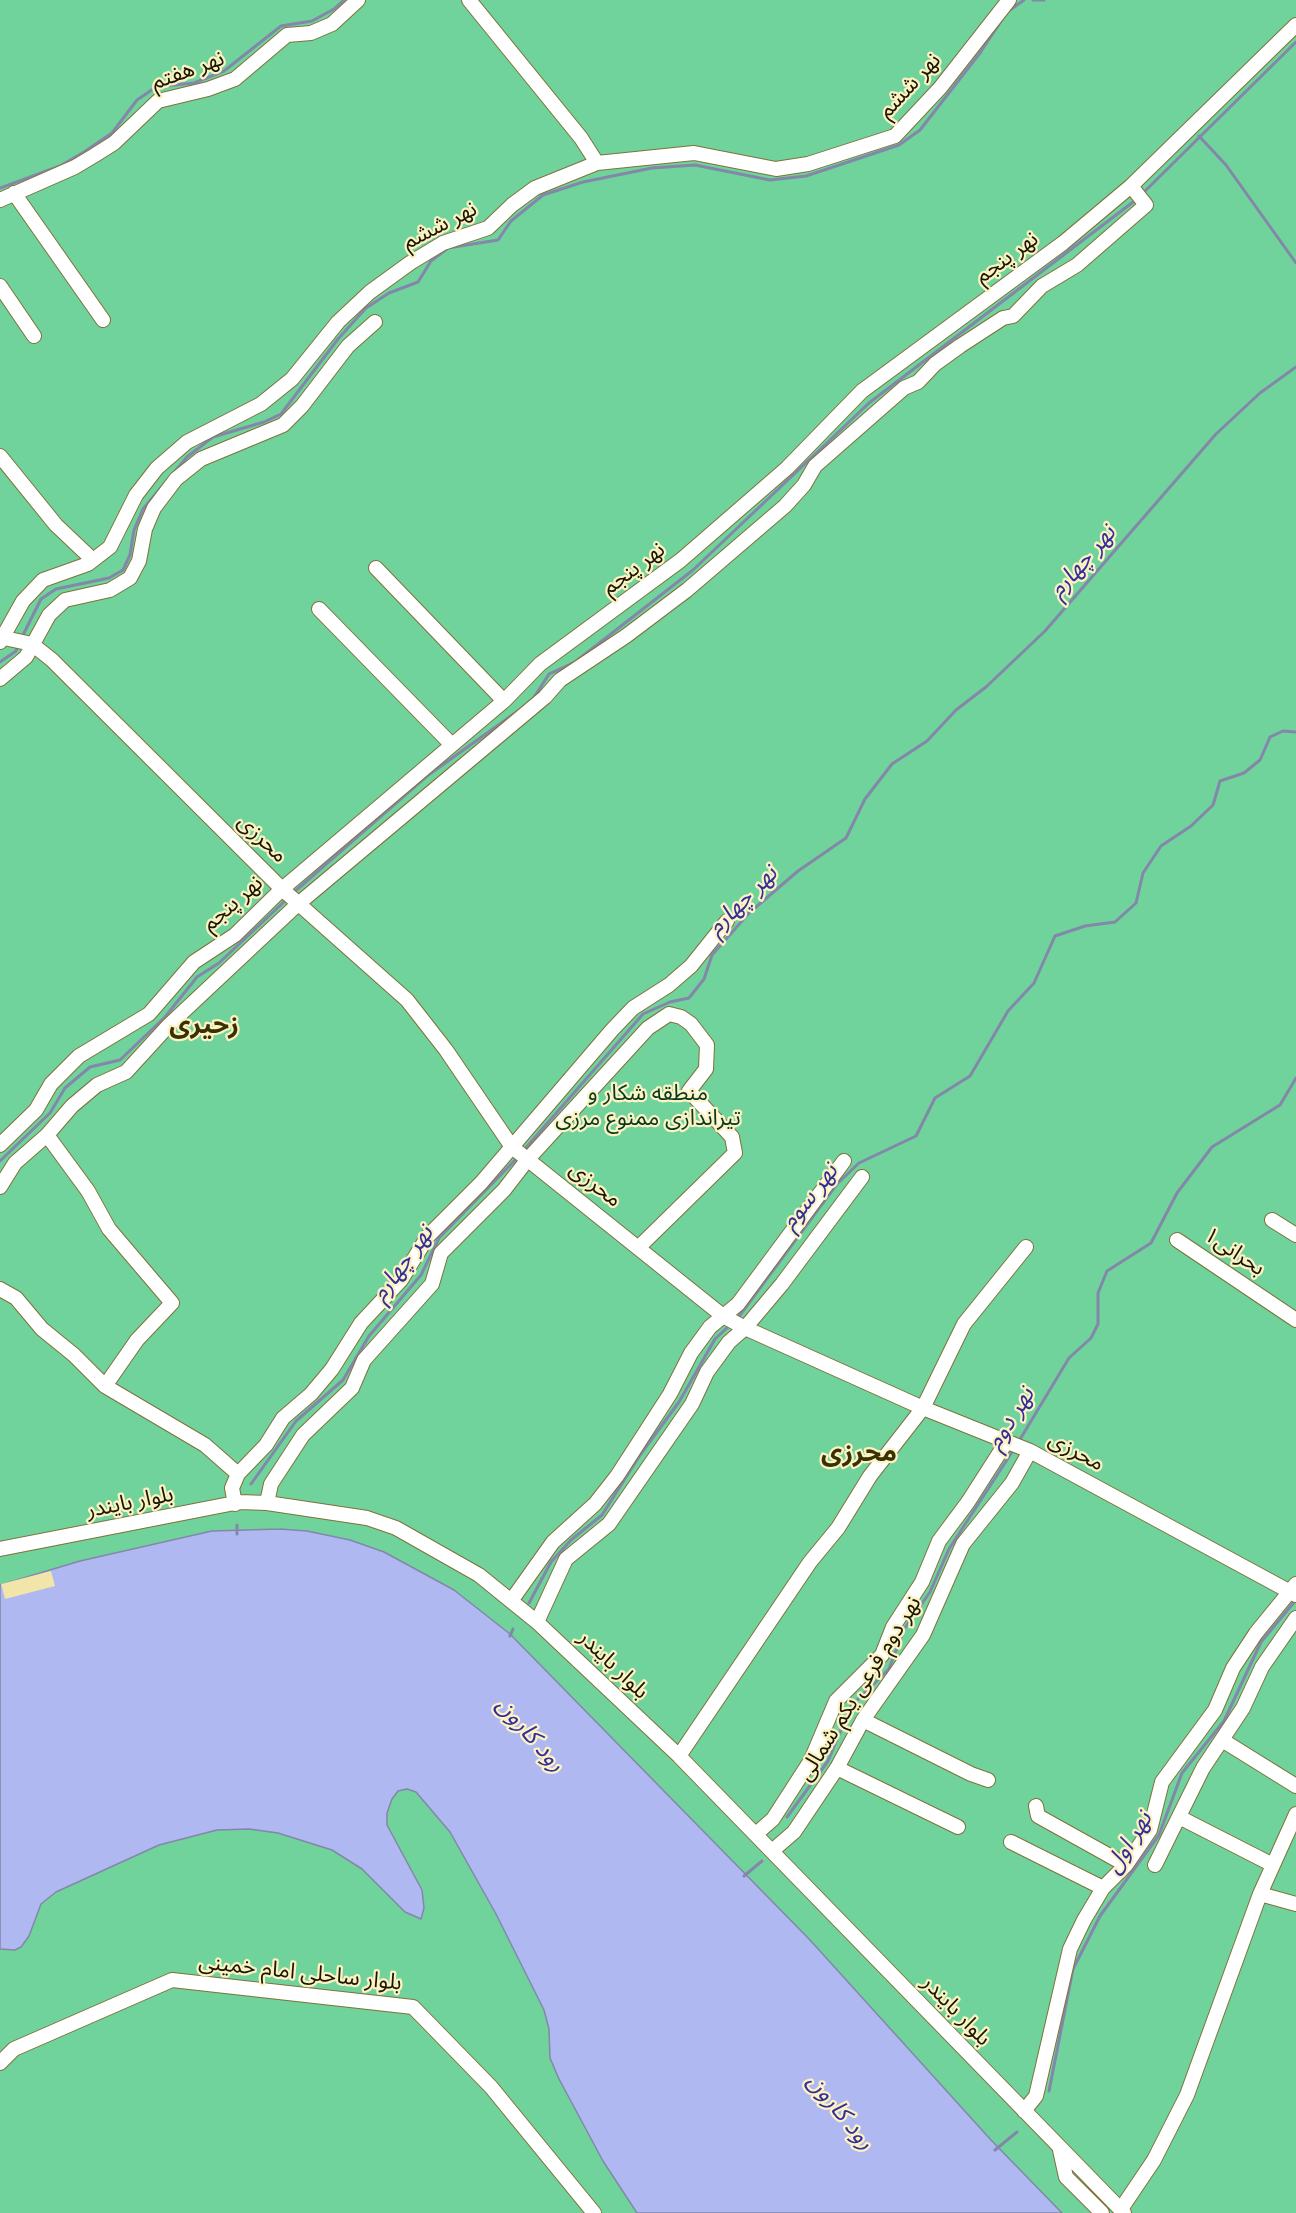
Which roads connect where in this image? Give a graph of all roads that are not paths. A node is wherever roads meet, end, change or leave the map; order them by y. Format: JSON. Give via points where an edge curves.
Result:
{"nodes":[{"id":1,"x":358,"y":0,"type":"edge"},
{"id":2,"x":469,"y":0,"type":"edge"},
{"id":3,"x":1009,"y":0,"type":"edge"},
{"id":4,"x":1296,"y":25,"type":"edge"},
{"id":5,"x":597,"y":163,"type":"junction"},
{"id":6,"x":14,"y":193,"type":"junction"},
{"id":7,"x":1137,"y":193,"type":"junction"},
{"id":8,"x":0,"y":200,"type":"edge"},
{"id":9,"x":1035,"y":278,"type":"junction"},
{"id":10,"x":0,"y":286,"type":"edge"},
{"id":11,"x":103,"y":320,"type":"dead end"},
{"id":12,"x":375,"y":322,"type":"dead end"},
{"id":13,"x":34,"y":336,"type":"dead end"},
{"id":14,"x":0,"y":456,"type":"edge"},
{"id":15,"x":93,"y":560,"type":"junction"},
{"id":16,"x":376,"y":568,"type":"dead end"},
{"id":17,"x":319,"y":609,"type":"dead end"},
{"id":18,"x":4,"y":639,"type":"edge"},
{"id":19,"x":29,"y":643,"type":"junction"},
{"id":20,"x":0,"y":679,"type":"edge"},
{"id":21,"x":504,"y":701,"type":"junction"},
{"id":22,"x":451,"y":744,"type":"junction"},
{"id":23,"x":290,"y":896,"type":"junction"},
{"id":24,"x":727,"y":921,"type":"dead end"},
{"id":25,"x":47,"y":1135,"type":"junction"},
{"id":26,"x":0,"y":1144,"type":"edge"},
{"id":27,"x":521,"y":1153,"type":"junction"},
{"id":28,"x":844,"y":1161,"type":"dead end"},
{"id":29,"x":862,"y":1177,"type":"dead end"},
{"id":30,"x":0,"y":1187,"type":"edge"},
{"id":31,"x":1272,"y":1220,"type":"dead end"},
{"id":32,"x":1296,"y":1235,"type":"edge"},
{"id":33,"x":1177,"y":1240,"type":"dead end"},
{"id":34,"x":640,"y":1246,"type":"junction"},
{"id":35,"x":1026,"y":1248,"type":"dead end"},
{"id":36,"x":0,"y":1289,"type":"edge"},
{"id":37,"x":1296,"y":1320,"type":"edge"},
{"id":38,"x":734,"y":1322,"type":"junction"},
{"id":39,"x":105,"y":1386,"type":"junction"},
{"id":40,"x":923,"y":1408,"type":"junction"},
{"id":41,"x":1018,"y":1446,"type":"junction"},
{"id":42,"x":238,"y":1474,"type":"junction"},
{"id":43,"x":267,"y":1503,"type":"junction"},
{"id":44,"x":235,"y":1504,"type":"junction"},
{"id":45,"x":0,"y":1549,"type":"edge"},
{"id":46,"x":1294,"y":1591,"type":"edge"},
{"id":47,"x":511,"y":1600,"type":"junction"},
{"id":48,"x":1296,"y":1618,"type":"edge"},
{"id":49,"x":537,"y":1622,"type":"junction"},
{"id":50,"x":863,"y":1720,"type":"junction"},
{"id":51,"x":1222,"y":1740,"type":"junction"},
{"id":52,"x":679,"y":1756,"type":"junction"},
{"id":53,"x":837,"y":1768,"type":"junction"},
{"id":54,"x":988,"y":1780,"type":"dead end"},
{"id":55,"x":1296,"y":1786,"type":"edge"},
{"id":56,"x":1036,"y":1806,"type":"dead end"},
{"id":57,"x":1296,"y":1814,"type":"edge"},
{"id":58,"x":1179,"y":1816,"type":"junction"},
{"id":59,"x":958,"y":1827,"type":"dead end"},
{"id":60,"x":756,"y":1834,"type":"junction"},
{"id":61,"x":1011,"y":1842,"type":"dead end"},
{"id":62,"x":772,"y":1851,"type":"junction"},
{"id":63,"x":1126,"y":1865,"type":"junction"},
{"id":64,"x":1155,"y":1865,"type":"dead end"},
{"id":65,"x":1273,"y":1865,"type":"junction"},
{"id":66,"x":1103,"y":1888,"type":"junction"},
{"id":67,"x":1260,"y":1894,"type":"junction"},
{"id":68,"x":1296,"y":1904,"type":"edge"},
{"id":69,"x":0,"y":2063,"type":"edge"},
{"id":70,"x":1024,"y":2111,"type":"junction"},
{"id":71,"x":1060,"y":2150,"type":"junction"},
{"id":72,"x":1123,"y":2211,"type":"edge"},
{"id":73,"x":594,"y":2213,"type":"edge"},
{"id":74,"x":1102,"y":2213,"type":"edge"}],
"edges":[{"from":1,"to":6,"type":"street","name":"نهر هفتم","via":[[332,24],[311,33],[286,35],[235,79],[158,101],[96,155]]},
{"from":2,"to":5,"type":"street"},
{"from":3,"to":5,"type":"street","name":"نهر ششم","via":[[940,88],[895,136],[808,164],[776,169],[694,153]]},
{"from":4,"to":7,"type":"street","name":"نهر پنجم"},
{"from":5,"to":15,"type":"street","name":"نهر ششم","via":[[535,188],[488,228],[443,243],[370,292],[339,322],[292,379],[261,404],[187,442],[157,468],[136,495],[110,547]]},
{"from":6,"to":8,"type":"street","name":"نهر هفتم"},
{"from":6,"to":11,"type":"street"},
{"from":7,"to":9,"type":"street","name":"نهر پنجم"},
{"from":7,"to":9,"type":"street","name":"نهر پنجم","via":[[1146,205],[1077,265]]},
{"from":9,"to":21,"type":"street","name":"نهر پنجم","via":[[862,391],[787,468],[699,545],[540,664]]},
{"from":9,"to":23,"type":"street","name":"نهر پنجم","via":[[1013,316],[1003,318],[960,346],[918,382],[904,388],[815,466],[785,506],[687,590],[560,680],[545,697]]},
{"from":10,"to":13,"type":"street"},
{"from":12,"to":19,"type":"street","via":[[348,346],[283,425],[201,459],[176,479],[154,508],[130,578],[110,590],[65,600]]},
{"from":14,"to":15,"type":"street","via":[[57,525]]},
{"from":15,"to":18,"type":"street","name":"نهر ششم","via":[[43,580],[23,601]]},
{"from":16,"to":21,"type":"street"},
{"from":17,"to":22,"type":"street"},
{"from":18,"to":19,"type":"street","name":"محرزی"},
{"from":19,"to":20,"type":"street","via":[[26,657]]},
{"from":19,"to":23,"type":"street","name":"محرزی","via":[[52,660]]},
{"from":21,"to":22,"type":"street","name":"نهر پنجم"},
{"from":22,"to":23,"type":"street","name":"نهر پنجم"},
{"from":23,"to":25,"type":"street","name":"نهر پنجم","via":[[126,1072],[97,1085]]},
{"from":23,"to":26,"type":"street","name":"نهر پنجم","via":[[194,962],[148,1014],[79,1056],[51,1084],[36,1110]]},
{"from":23,"to":27,"type":"street","name":"محرزی","via":[[407,1000]]},
{"from":24,"to":27,"type":"street","via":[[691,966],[633,1008],[612,1030]]},
{"from":25,"to":30,"type":"street","name":"نهر پنجم","via":[[15,1163]]},
{"from":25,"to":39,"type":"street","via":[[88,1191],[109,1229],[172,1303],[137,1340]]},
{"from":27,"to":34,"type":"street","name":"محرزی"},
{"from":27,"to":34,"type":"street","via":[[648,1028],[669,1014],[691,1024],[707,1045],[706,1069],[689,1091],[732,1137],[735,1154]]},
{"from":27,"to":42,"type":"street","via":[[482,1183],[428,1236],[402,1280],[361,1323],[332,1370],[283,1419],[266,1445]]},
{"from":27,"to":43,"type":"street","via":[[504,1190],[441,1253],[432,1284],[364,1359],[352,1388],[303,1435],[270,1484]]},
{"from":28,"to":38,"type":"street","via":[[738,1304]]},
{"from":29,"to":38,"type":"street"},
{"from":31,"to":32,"type":"street"},
{"from":33,"to":37,"type":"street","name":"بحرانی۱"},
{"from":34,"to":38,"type":"street","name":"محرزی"},
{"from":35,"to":40,"type":"street","via":[[964,1324]]},
{"from":36,"to":39,"type":"street","via":[[16,1298],[42,1329]]},
{"from":38,"to":40,"type":"street","name":"محرزی"},
{"from":38,"to":47,"type":"street","via":[[710,1327],[617,1476],[595,1504],[553,1542]]},
{"from":38,"to":49,"type":"street","via":[[729,1342],[707,1372],[692,1404],[609,1524],[566,1559]]},
{"from":39,"to":42,"type":"street","via":[[205,1445]]},
{"from":40,"to":41,"type":"street","name":"محرزی"},
{"from":40,"to":52,"type":"street","via":[[870,1476]]},
{"from":41,"to":46,"type":"street","name":"محرزی"},
{"from":41,"to":50,"type":"street","name":"نهر دوم فرعی یکم شمالی","via":[[1012,1484],[963,1545],[923,1635]]},
{"from":41,"to":60,"type":"street","via":[[939,1541],[922,1582],[893,1627],[882,1655],[836,1701],[811,1760],[773,1819]]},
{"from":42,"to":44,"type":"street","via":[[232,1488]]},
{"from":43,"to":44,"type":"street","name":"بلوار بایندر"},
{"from":43,"to":47,"type":"street","name":"بلوار بایندر","via":[[367,1518],[396,1528],[479,1575]]},
{"from":44,"to":45,"type":"street","name":"بلوار بایندر"},
{"from":46,"to":63,"type":"street","via":[[1256,1634],[1233,1668],[1215,1710],[1162,1782],[1150,1830]]},
{"from":47,"to":49,"type":"street","name":"بلوار بایندر"},
{"from":48,"to":51,"type":"street","via":[[1262,1667],[1243,1708]]},
{"from":49,"to":52,"type":"street","name":"بلوار بایندر"},
{"from":50,"to":53,"type":"street","name":"نهر دوم فرعی یکم شمالی"},
{"from":50,"to":54,"type":"street"},
{"from":51,"to":55,"type":"street"},
{"from":51,"to":58,"type":"street"},
{"from":52,"to":60,"type":"street","name":"بلوار بایندر"},
{"from":53,"to":59,"type":"street"},
{"from":53,"to":62,"type":"street","name":"نهر دوم فرعی یکم شمالی","via":[[794,1832]]},
{"from":56,"to":63,"type":"street","via":[[1038,1816]]},
{"from":57,"to":65,"type":"street"},
{"from":58,"to":64,"type":"street"},
{"from":58,"to":65,"type":"street"},
{"from":60,"to":62,"type":"street","name":"بلوار بایندر"},
{"from":61,"to":66,"type":"street"},
{"from":62,"to":70,"type":"street","name":"بلوار بایندر"},
{"from":63,"to":66,"type":"street"},
{"from":65,"to":67,"type":"street"},
{"from":66,"to":70,"type":"street","via":[[1070,1949],[1036,2096]]},
{"from":67,"to":68,"type":"street"},
{"from":67,"to":72,"type":"street","via":[[1187,2095]]},
{"from":69,"to":73,"type":"street","name":"بلوار ساحلی امام خمینی","via":[[14,2049],[172,1980],[413,2007],[491,2087]]},
{"from":70,"to":71,"type":"street","name":"بلوار بایندر"},
{"from":71,"to":72,"type":"street","name":"بلوار بایندر"},
{"from":71,"to":74,"type":"street","name":"بلوار بایندر","via":[[1066,2178]]}]}
